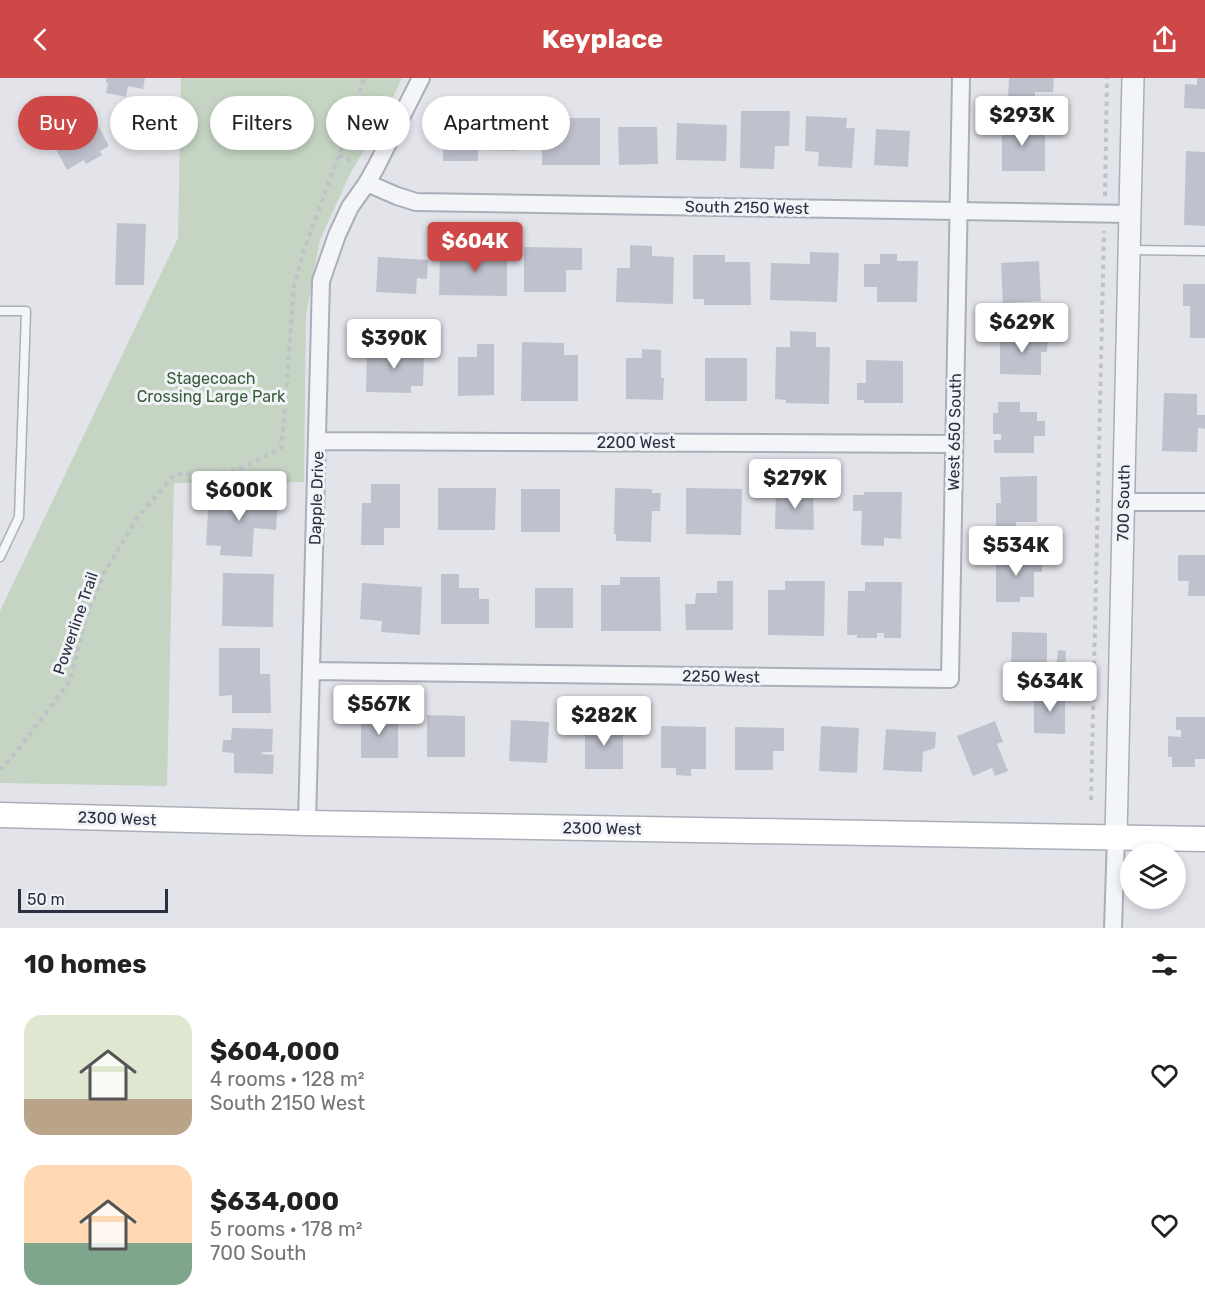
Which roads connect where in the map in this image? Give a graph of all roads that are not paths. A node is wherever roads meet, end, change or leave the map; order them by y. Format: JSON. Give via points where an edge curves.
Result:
{"nodes":[{"id":1,"x":421,"y":78,"type":"edge"},
{"id":2,"x":961,"y":78,"type":"edge"},
{"id":3,"x":1133,"y":78,"type":"edge"},
{"id":4,"x":367,"y":183,"type":"junction"},
{"id":5,"x":958,"y":211,"type":"junction"},
{"id":6,"x":1130,"y":214,"type":"junction"},
{"id":7,"x":1129,"y":250,"type":"junction"},
{"id":8,"x":1205,"y":251,"type":"edge"},
{"id":9,"x":0,"y":311,"type":"edge"},
{"id":10,"x":317,"y":441,"type":"junction"},
{"id":11,"x":954,"y":444,"type":"junction"},
{"id":12,"x":1123,"y":502,"type":"junction"},
{"id":13,"x":1205,"y":502,"type":"edge"},
{"id":14,"x":0,"y":557,"type":"edge"},
{"id":15,"x":311,"y":671,"type":"junction"},
{"id":16,"x":950,"y":679,"type":"joint"},
{"id":17,"x":0,"y":815,"type":"edge"},
{"id":18,"x":307,"y":823,"type":"junction"},
{"id":19,"x":1116,"y":837,"type":"junction"},
{"id":20,"x":1205,"y":839,"type":"edge"},
{"id":21,"x":1113,"y":928,"type":"edge"}],
"edges":[{"from":1,"to":4,"type":"street","name":"Dapple Drive"},
{"from":2,"to":5,"type":"street","name":"West 650 South"},
{"from":3,"to":6,"type":"street","name":"700 South"},
{"from":4,"to":5,"type":"street","name":"South 2150 West","via":[[416,202]]},
{"from":4,"to":10,"type":"street","name":"Dapple Drive","via":[[350,207],[321,281]]},
{"from":5,"to":6,"type":"street","name":"South 2150 West"},
{"from":5,"to":11,"type":"street","name":"West 650 South"},
{"from":6,"to":7,"type":"street","name":"700 South"},
{"from":7,"to":8,"type":"lane"},
{"from":7,"to":12,"type":"street","name":"700 South"},
{"from":9,"to":14,"type":"lane","via":[[26,311],[19,517]]},
{"from":10,"to":11,"type":"street","name":"2200 West"},
{"from":10,"to":15,"type":"street","name":"Dapple Drive"},
{"from":11,"to":16,"type":"street","name":"West 650 South"},
{"from":12,"to":13,"type":"street"},
{"from":12,"to":19,"type":"street","name":"700 South"},
{"from":15,"to":16,"type":"street","name":"2250 West"},
{"from":15,"to":18,"type":"street","name":"Dapple Drive"},
{"from":17,"to":18,"type":"main road","name":"2300 West"},
{"from":18,"to":19,"type":"main road","name":"2300 West"},
{"from":19,"to":20,"type":"main road","name":"2300 West"},
{"from":19,"to":21,"type":"street","name":"700 South"}]}
